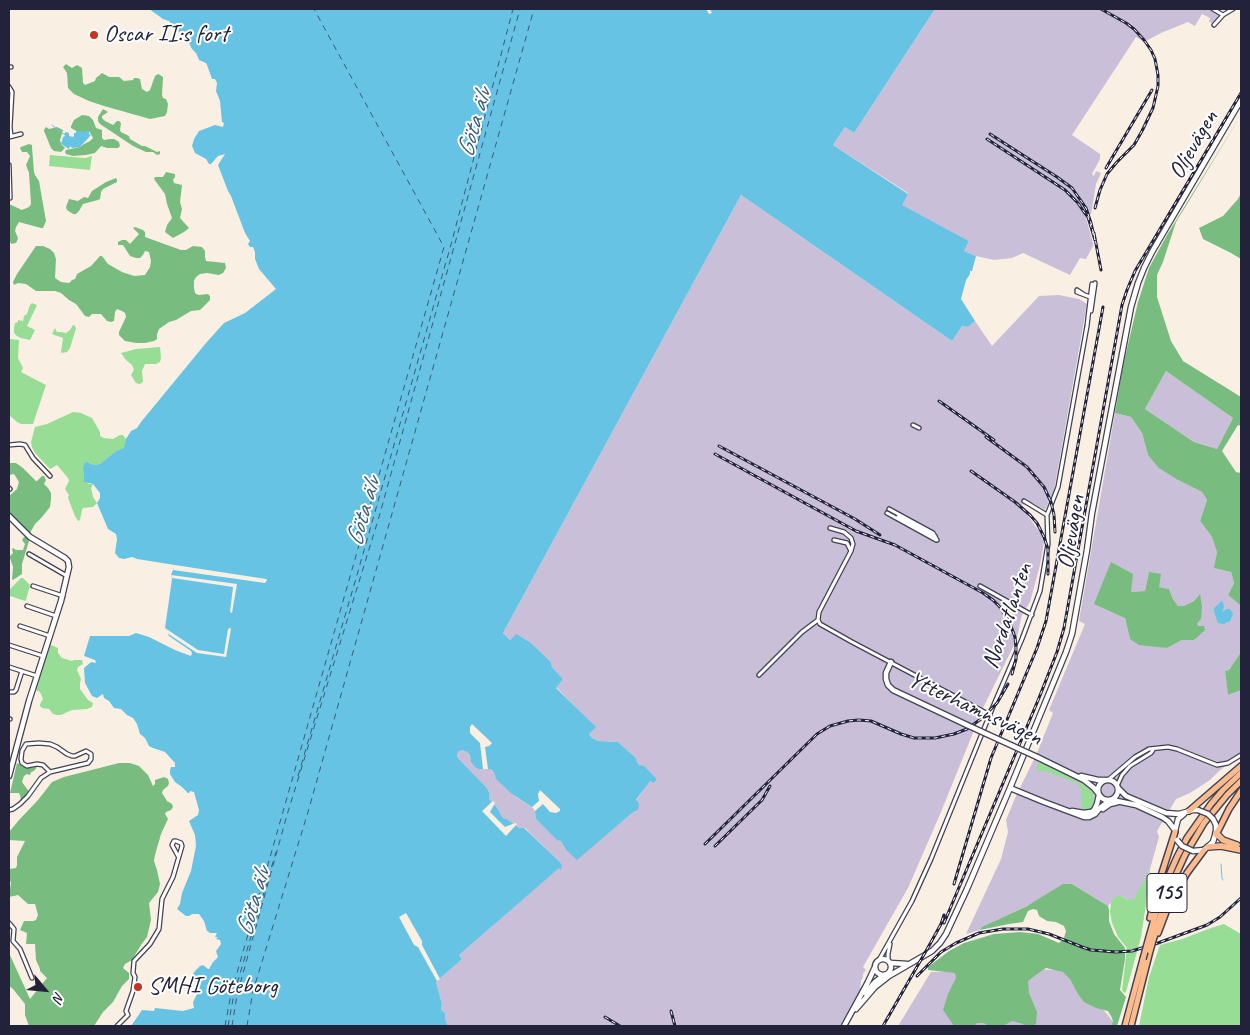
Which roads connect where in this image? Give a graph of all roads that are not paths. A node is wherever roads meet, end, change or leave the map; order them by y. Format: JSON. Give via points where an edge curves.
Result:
{"nodes":[{"id":1,"x":1213,"y":9,"type":"edge"},
{"id":2,"x":1233,"y":9,"type":"edge"},
{"id":3,"x":1223,"y":15,"type":"junction"},
{"id":4,"x":1214,"y":25,"type":"dead end"},
{"id":5,"x":9,"y":87,"type":"edge"},
{"id":6,"x":1241,"y":100,"type":"edge"},
{"id":7,"x":10,"y":106,"type":"edge"},
{"id":8,"x":21,"y":134,"type":"dead end"},
{"id":9,"x":10,"y":137,"type":"edge"},
{"id":10,"x":9,"y":166,"type":"edge"},
{"id":11,"x":10,"y":198,"type":"edge"},
{"id":12,"x":1093,"y":284,"type":"dead end"},
{"id":13,"x":1077,"y":291,"type":"dead end"},
{"id":14,"x":1091,"y":298,"type":"junction"},
{"id":15,"x":914,"y":425,"type":"dead end"},
{"id":16,"x":919,"y":428,"type":"dead end"},
{"id":17,"x":9,"y":445,"type":"edge"},
{"id":18,"x":50,"y":476,"type":"dead end"},
{"id":19,"x":1024,"y":501,"type":"dead end"},
{"id":20,"x":888,"y":511,"type":"dead end"},
{"id":21,"x":1047,"y":515,"type":"junction"},
{"id":22,"x":9,"y":516,"type":"edge"},
{"id":23,"x":830,"y":528,"type":"dead end"},
{"id":24,"x":936,"y":536,"type":"dead end"},
{"id":25,"x":834,"y":540,"type":"dead end"},
{"id":26,"x":851,"y":552,"type":"junction"},
{"id":27,"x":29,"y":554,"type":"dead end"},
{"id":28,"x":67,"y":576,"type":"junction"},
{"id":29,"x":33,"y":586,"type":"dead end"},
{"id":30,"x":980,"y":586,"type":"dead end"},
{"id":31,"x":63,"y":596,"type":"junction"},
{"id":32,"x":27,"y":606,"type":"dead end"},
{"id":33,"x":1032,"y":615,"type":"junction"},
{"id":34,"x":56,"y":616,"type":"junction"},
{"id":35,"x":818,"y":620,"type":"junction"},
{"id":36,"x":20,"y":626,"type":"dead end"},
{"id":37,"x":50,"y":636,"type":"junction"},
{"id":38,"x":9,"y":645,"type":"edge"},
{"id":39,"x":44,"y":656,"type":"junction"},
{"id":40,"x":891,"y":662,"type":"junction"},
{"id":41,"x":9,"y":667,"type":"edge"},
{"id":42,"x":22,"y":671,"type":"junction"},
{"id":43,"x":759,"y":675,"type":"dead end"},
{"id":44,"x":37,"y":676,"type":"junction"},
{"id":45,"x":9,"y":692,"type":"edge"},
{"id":46,"x":990,"y":715,"type":"junction"},
{"id":47,"x":1154,"y":750,"type":"junction"},
{"id":48,"x":1241,"y":754,"type":"edge"},
{"id":49,"x":1241,"y":766,"type":"edge"},
{"id":50,"x":50,"y":772,"type":"junction"},
{"id":51,"x":1070,"y":773,"type":"junction"},
{"id":52,"x":1241,"y":773,"type":"edge"},
{"id":53,"x":9,"y":776,"type":"edge"},
{"id":54,"x":1107,"y":780,"type":"junction"},
{"id":55,"x":1241,"y":781,"type":"edge"},
{"id":56,"x":1118,"y":787,"type":"junction"},
{"id":57,"x":1010,"y":788,"type":"junction"},
{"id":58,"x":1241,"y":791,"type":"edge"},
{"id":59,"x":1098,"y":794,"type":"junction"},
{"id":60,"x":1110,"y":800,"type":"junction"},
{"id":61,"x":1120,"y":802,"type":"junction"},
{"id":62,"x":1061,"y":808,"type":"junction"},
{"id":63,"x":9,"y":810,"type":"edge"},
{"id":64,"x":1097,"y":812,"type":"junction"},
{"id":65,"x":1187,"y":812,"type":"junction"},
{"id":66,"x":1175,"y":831,"type":"junction"},
{"id":67,"x":1216,"y":834,"type":"junction"},
{"id":68,"x":1206,"y":848,"type":"junction"},
{"id":69,"x":1241,"y":848,"type":"edge"},
{"id":70,"x":178,"y":856,"type":"dead end"},
{"id":71,"x":9,"y":923,"type":"edge"},
{"id":72,"x":1153,"y":937,"type":"junction"},
{"id":73,"x":890,"y":941,"type":"junction"},
{"id":74,"x":879,"y":960,"type":"junction"},
{"id":75,"x":916,"y":960,"type":"junction"},
{"id":76,"x":1146,"y":960,"type":"junction"},
{"id":77,"x":890,"y":962,"type":"junction"},
{"id":78,"x":907,"y":964,"type":"junction"},
{"id":79,"x":875,"y":967,"type":"junction"},
{"id":80,"x":890,"y":972,"type":"junction"},
{"id":81,"x":884,"y":975,"type":"junction"},
{"id":82,"x":32,"y":978,"type":"dead end"},
{"id":83,"x":856,"y":1009,"type":"junction"},
{"id":84,"x":116,"y":1026,"type":"edge"},
{"id":85,"x":845,"y":1026,"type":"edge"},
{"id":86,"x":1125,"y":1026,"type":"edge"},
{"id":87,"x":1131,"y":1026,"type":"edge"}],
"edges":[{"from":1,"to":3,"type":"street"},
{"from":2,"to":3,"type":"street"},
{"from":3,"to":4,"type":"street"},
{"from":5,"to":7,"type":"street","via":[[12,92]]},
{"from":6,"to":57,"type":"street","name":"Oljevägen","via":[[1152,252],[1138,283],[1092,513],[1072,634]]},
{"from":7,"to":9,"type":"street"},
{"from":8,"to":9,"type":"street"},
{"from":10,"to":11,"type":"street"},
{"from":12,"to":14,"type":"street","name":"Nordatlanten"},
{"from":13,"to":14,"type":"street"},
{"from":14,"to":21,"type":"street","name":"Nordatlanten","via":[[1058,487]]},
{"from":15,"to":16,"type":"street"},
{"from":17,"to":18,"type":"street","via":[[25,445]]},
{"from":19,"to":21,"type":"street"},
{"from":20,"to":24,"type":"street"},
{"from":21,"to":33,"type":"street","name":"Nordatlanten","via":[[1048,544],[1040,591]]},
{"from":22,"to":28,"type":"street","via":[[30,537],[68,561]]},
{"from":23,"to":26,"type":"street","via":[[851,538]]},
{"from":25,"to":26,"type":"street","via":[[846,543]]},
{"from":26,"to":35,"type":"street","via":[[818,612]]},
{"from":27,"to":28,"type":"street"},
{"from":28,"to":31,"type":"street"},
{"from":29,"to":31,"type":"street"},
{"from":30,"to":33,"type":"street"},
{"from":31,"to":34,"type":"street"},
{"from":32,"to":34,"type":"street"},
{"from":33,"to":46,"type":"street","name":"Nordatlanten"},
{"from":34,"to":37,"type":"street"},
{"from":35,"to":40,"type":"street"},
{"from":35,"to":43,"type":"street"},
{"from":36,"to":37,"type":"street"},
{"from":37,"to":39,"type":"street"},
{"from":38,"to":39,"type":"street"},
{"from":39,"to":44,"type":"street"},
{"from":40,"to":46,"type":"street"},
{"from":40,"to":51,"type":"street","name":"Ytterhamnsvägen","bridge":true,"via":[[886,679],[893,690]]},
{"from":41,"to":42,"type":"street"},
{"from":42,"to":44,"type":"street"},
{"from":42,"to":45,"type":"street","via":[[16,690]]},
{"from":44,"to":53,"type":"street"},
{"from":46,"to":73,"type":"street","name":"Nordatlanten","via":[[917,891]]},
{"from":47,"to":48,"type":"street","via":[[1177,749],[1217,765],[1228,764]]},
{"from":47,"to":54,"type":"street","via":[[1135,757]]},
{"from":47,"to":56,"type":"street","via":[[1130,766]]},
{"from":49,"to":65,"type":"main road"},
{"from":50,"to":50,"type":"street","via":[[88,763],[91,754],[70,756],[50,744],[26,744],[22,763],[27,766],[43,765]]},
{"from":50,"to":63,"type":"street","via":[[20,804]]},
{"from":51,"to":54,"type":"street","name":"Ytterhamnsvägen"},
{"from":51,"to":59,"type":"street","name":"Ytterhamnsvägen","via":[[1088,783]]},
{"from":52,"to":72,"type":"main road","number":"155","via":[[1211,804],[1177,857],[1162,891]]},
{"from":54,"to":56,"type":"street"},
{"from":54,"to":59,"type":"street","via":[[1099,786]]},
{"from":55,"to":72,"type":"main road","number":"155","via":[[1204,823],[1185,855],[1167,894]]},
{"from":56,"to":60,"type":"street","via":[[1117,796]]},
{"from":56,"to":65,"type":"street","via":[[1128,797],[1166,813]]},
{"from":57,"to":62,"type":"street"},
{"from":57,"to":75,"type":"street","name":"Oljevägen","via":[[946,934],[937,948]]},
{"from":58,"to":67,"type":"main road"},
{"from":59,"to":60,"type":"street","via":[[1102,799]]},
{"from":59,"to":62,"type":"street","via":[[1096,808],[1087,813]]},
{"from":60,"to":61,"type":"street"},
{"from":60,"to":64,"type":"street"},
{"from":61,"to":64,"type":"street"},
{"from":61,"to":66,"type":"street","via":[[1162,816]]},
{"from":62,"to":64,"type":"street","via":[[1084,817]]},
{"from":65,"to":66,"type":"street","via":[[1178,820]]},
{"from":65,"to":67,"type":"street","bridge":true,"via":[[1198,810],[1208,814],[1216,825]]},
{"from":66,"to":68,"type":"street","bridge":true,"via":[[1182,846],[1193,851]]},
{"from":66,"to":72,"type":"main road","via":[[1150,918]]},
{"from":67,"to":68,"type":"street"},
{"from":67,"to":69,"type":"highway"},
{"from":68,"to":69,"type":"highway"},
{"from":68,"to":72,"type":"main road","via":[[1181,883]]},
{"from":70,"to":84,"type":"street","via":[[162,899],[158,933],[133,963],[135,977],[126,1011],[128,1015]]},
{"from":71,"to":82,"type":"street","via":[[14,929],[13,941],[20,948]]},
{"from":72,"to":76,"type":"main road","number":"155","bridge":true},
{"from":72,"to":76,"type":"main road","number":"155","bridge":true},
{"from":73,"to":74,"type":"street","name":"Nordatlanten"},
{"from":73,"to":77,"type":"street","name":"Nordatlanten"},
{"from":74,"to":77,"type":"street","name":"Oljevägen"},
{"from":74,"to":79,"type":"street","name":"Oljevägen"},
{"from":75,"to":78,"type":"street","name":"Oljevägen"},
{"from":75,"to":83,"type":"street","name":"Oljevägen","via":[[875,987]]},
{"from":76,"to":86,"type":"main road","number":"155"},
{"from":76,"to":87,"type":"main road","number":"155"},
{"from":77,"to":78,"type":"street","name":"Oljevägen"},
{"from":77,"to":80,"type":"street"},
{"from":78,"to":80,"type":"street","name":"Oljevägen"},
{"from":79,"to":81,"type":"street","via":[[877,973]]},
{"from":79,"to":85,"type":"street","name":"Oljevägen"},
{"from":80,"to":81,"type":"street","name":"Oljevägen"},
{"from":81,"to":83,"type":"street","name":"Oljevägen","via":[[867,990]]},
{"from":83,"to":85,"type":"street","name":"Oljevägen"}]}
